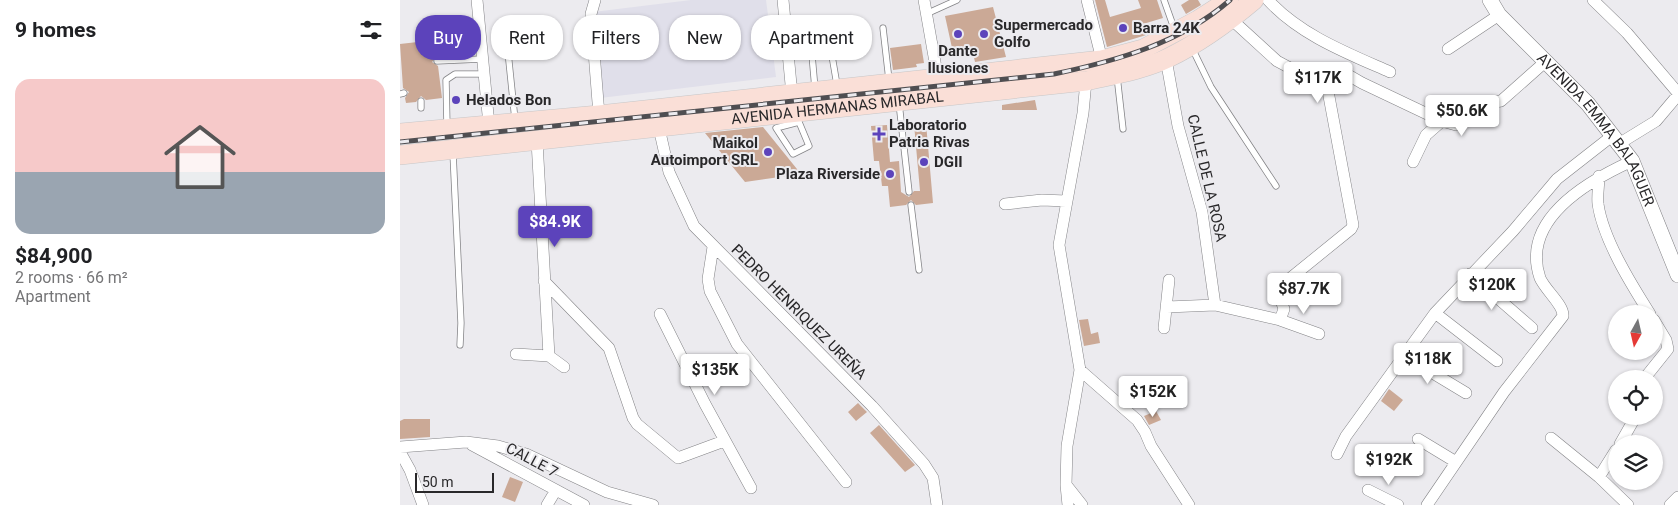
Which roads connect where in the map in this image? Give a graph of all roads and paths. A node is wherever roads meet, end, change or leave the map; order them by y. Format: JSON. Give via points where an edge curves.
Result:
{"nodes":[{"id":1,"x":477,"y":0,"type":"edge"},
{"id":2,"x":594,"y":0,"type":"edge"},
{"id":3,"x":784,"y":0,"type":"edge"},
{"id":4,"x":924,"y":0,"type":"edge"},
{"id":5,"x":957,"y":0,"type":"edge"},
{"id":6,"x":1087,"y":0,"type":"edge"},
{"id":7,"x":1164,"y":0,"type":"edge"},
{"id":8,"x":1229,"y":0,"type":"edge"},
{"id":9,"x":1254,"y":0,"type":"edge"},
{"id":10,"x":1268,"y":0,"type":"edge"},
{"id":11,"x":1490,"y":0,"type":"edge"},
{"id":12,"x":1593,"y":0,"type":"edge"},
{"id":13,"x":926,"y":14,"type":"junction"},
{"id":14,"x":1499,"y":15,"type":"junction"},
{"id":15,"x":1231,"y":19,"type":"junction"},
{"id":16,"x":883,"y":28,"type":"dead end"},
{"id":17,"x":1175,"y":33,"type":"junction"},
{"id":18,"x":1191,"y":46,"type":"junction"},
{"id":19,"x":1448,"y":49,"type":"dead end"},
{"id":20,"x":482,"y":59,"type":"junction"},
{"id":21,"x":1166,"y":59,"type":"junction"},
{"id":22,"x":509,"y":60,"type":"edge"},
{"id":23,"x":1102,"y":60,"type":"junction"},
{"id":24,"x":437,"y":61,"type":"dead end"},
{"id":25,"x":1545,"y":62,"type":"junction"},
{"id":26,"x":1390,"y":72,"type":"dead end"},
{"id":27,"x":483,"y":74,"type":"junction"},
{"id":28,"x":1117,"y":74,"type":"junction"},
{"id":29,"x":938,"y":79,"type":"junction"},
{"id":30,"x":1086,"y":81,"type":"junction"},
{"id":31,"x":1320,"y":84,"type":"junction"},
{"id":32,"x":838,"y":90,"type":"junction"},
{"id":33,"x":815,"y":92,"type":"junction"},
{"id":34,"x":894,"y":92,"type":"junction"},
{"id":35,"x":1678,"y":94,"type":"edge"},
{"id":36,"x":421,"y":101,"type":"dead end"},
{"id":37,"x":421,"y":108,"type":"dead end"},
{"id":38,"x":792,"y":110,"type":"junction"},
{"id":39,"x":599,"y":115,"type":"junction"},
{"id":40,"x":1442,"y":121,"type":"junction"},
{"id":41,"x":515,"y":122,"type":"junction"},
{"id":42,"x":489,"y":125,"type":"junction"},
{"id":43,"x":660,"y":128,"type":"junction"},
{"id":44,"x":447,"y":129,"type":"junction"},
{"id":45,"x":1123,"y":129,"type":"dead end"},
{"id":46,"x":400,"y":130,"type":"edge"},
{"id":47,"x":1614,"y":140,"type":"junction"},
{"id":48,"x":537,"y":141,"type":"junction"},
{"id":49,"x":453,"y":150,"type":"junction"},
{"id":50,"x":400,"y":155,"type":"edge"},
{"id":51,"x":1413,"y":162,"type":"dead end"},
{"id":52,"x":1632,"y":162,"type":"junction"},
{"id":53,"x":1599,"y":176,"type":"junction"},
{"id":54,"x":1276,"y":186,"type":"dead end"},
{"id":55,"x":910,"y":192,"type":"dead end"},
{"id":56,"x":1066,"y":201,"type":"junction"},
{"id":57,"x":1005,"y":204,"type":"dead end"},
{"id":58,"x":911,"y":205,"type":"dead end"},
{"id":59,"x":714,"y":247,"type":"junction"},
{"id":60,"x":1677,"y":267,"type":"edge"},
{"id":61,"x":919,"y":270,"type":"dead end"},
{"id":62,"x":1470,"y":274,"type":"junction"},
{"id":63,"x":1169,"y":280,"type":"dead end"},
{"id":64,"x":544,"y":281,"type":"junction"},
{"id":65,"x":1215,"y":305,"type":"junction"},
{"id":66,"x":1645,"y":305,"type":"edge"},
{"id":67,"x":1167,"y":307,"type":"junction"},
{"id":68,"x":1435,"y":313,"type":"junction"},
{"id":69,"x":660,"y":314,"type":"dead end"},
{"id":70,"x":1280,"y":320,"type":"junction"},
{"id":71,"x":1164,"y":328,"type":"dead end"},
{"id":72,"x":1532,"y":328,"type":"dead end"},
{"id":73,"x":1319,"y":334,"type":"dead end"},
{"id":74,"x":1663,"y":335,"type":"edge"},
{"id":75,"x":460,"y":345,"type":"dead end"},
{"id":76,"x":516,"y":354,"type":"dead end"},
{"id":77,"x":1663,"y":354,"type":"edge"},
{"id":78,"x":1403,"y":355,"type":"junction"},
{"id":79,"x":548,"y":356,"type":"junction"},
{"id":80,"x":1659,"y":360,"type":"edge"},
{"id":81,"x":1497,"y":361,"type":"dead end"},
{"id":82,"x":564,"y":367,"type":"dead end"},
{"id":83,"x":1080,"y":370,"type":"junction"},
{"id":84,"x":1651,"y":370,"type":"edge"},
{"id":85,"x":1466,"y":393,"type":"dead end"},
{"id":86,"x":1551,"y":438,"type":"dead end"},
{"id":87,"x":1418,"y":439,"type":"dead end"},
{"id":88,"x":724,"y":441,"type":"junction"},
{"id":89,"x":466,"y":442,"type":"junction"},
{"id":90,"x":400,"y":447,"type":"edge"},
{"id":91,"x":400,"y":452,"type":"edge"},
{"id":92,"x":1338,"y":454,"type":"dead end"},
{"id":93,"x":1456,"y":462,"type":"junction"},
{"id":94,"x":1608,"y":462,"type":"edge"},
{"id":95,"x":1599,"y":476,"type":"junction"},
{"id":96,"x":846,"y":482,"type":"dead end"},
{"id":97,"x":1066,"y":485,"type":"junction"},
{"id":98,"x":752,"y":488,"type":"dead end"},
{"id":99,"x":556,"y":490,"type":"junction"},
{"id":100,"x":1368,"y":490,"type":"dead end"},
{"id":101,"x":1678,"y":497,"type":"edge"},
{"id":102,"x":423,"y":505,"type":"edge"},
{"id":103,"x":547,"y":505,"type":"edge"},
{"id":104,"x":584,"y":505,"type":"edge"},
{"id":105,"x":653,"y":505,"type":"edge"},
{"id":106,"x":937,"y":505,"type":"edge"},
{"id":107,"x":1068,"y":505,"type":"edge"},
{"id":108,"x":1082,"y":505,"type":"edge"},
{"id":109,"x":1189,"y":505,"type":"edge"},
{"id":110,"x":1398,"y":505,"type":"edge"},
{"id":111,"x":1427,"y":505,"type":"edge"},
{"id":112,"x":1628,"y":505,"type":"edge"},
{"id":113,"x":1670,"y":505,"type":"edge"}],
"edges":[{"from":1,"to":20,"type":"street"},
{"from":2,"to":39,"type":"street","via":[[591,14]]},
{"from":3,"to":38,"type":"street"},
{"from":4,"to":13,"type":"street"},
{"from":5,"to":13,"type":"lane"},
{"from":6,"to":23,"type":"street"},
{"from":7,"to":17,"type":"lane"},
{"from":8,"to":17,"type":"main road","name":"AVENIDA HERMANAS MIRABAL"},
{"from":9,"to":15,"type":"main road","name":"AVENIDA HERMANAS MIRABAL"},
{"from":10,"to":26,"type":"street","via":[[1282,15],[1334,47]]},
{"from":11,"to":14,"type":"street","name":"AVENIDA EMMA BALAGUER"},
{"from":12,"to":35,"type":"street"},
{"from":13,"to":29,"type":"street"},
{"from":14,"to":19,"type":"street"},
{"from":14,"to":25,"type":"street","name":"AVENIDA EMMA BALAGUER"},
{"from":15,"to":18,"type":"main road","name":"AVENIDA HERMANAS MIRABAL"},
{"from":15,"to":31,"type":"street","via":[[1278,61]]},
{"from":16,"to":34,"type":"lane"},
{"from":17,"to":23,"type":"main road","name":"AVENIDA HERMANAS MIRABAL","via":[[1142,49]]},
{"from":18,"to":21,"type":"main road","name":"AVENIDA HERMANAS MIRABAL"},
{"from":18,"to":54,"type":"lane","via":[[1211,87]]},
{"from":20,"to":24,"type":"lane"},
{"from":20,"to":27,"type":"street"},
{"from":21,"to":28,"type":"main road","name":"AVENIDA HERMANAS MIRABAL"},
{"from":21,"to":65,"type":"street","name":"CALLE DE LA ROSA","via":[[1178,126],[1202,212]]},
{"from":22,"to":41,"type":"lane"},
{"from":23,"to":29,"type":"main road","name":"AVENIDA HERMANAS MIRABAL"},
{"from":25,"to":40,"type":"street","via":[[1501,101],[1477,105],[1456,125]]},
{"from":25,"to":47,"type":"street","name":"AVENIDA EMMA BALAGUER","via":[[1588,104]]},
{"from":27,"to":42,"type":"street"},
{"from":27,"to":44,"type":"lane","via":[[455,74],[446,80]]},
{"from":28,"to":30,"type":"main road","name":"AVENIDA HERMANAS MIRABAL"},
{"from":28,"to":45,"type":"lane"},
{"from":29,"to":34,"type":"main road","name":"AVENIDA HERMANAS MIRABAL"},
{"from":30,"to":34,"type":"main road","name":"AVENIDA HERMANAS MIRABAL"},
{"from":30,"to":56,"type":"street"},
{"from":31,"to":40,"type":"street","via":[[1329,70],[1336,68]]},
{"from":31,"to":70,"type":"street","via":[[1329,94],[1353,227],[1277,290],[1284,309]]},
{"from":32,"to":33,"type":"main road","name":"AVENIDA HERMANAS MIRABAL"},
{"from":32,"to":33,"type":"lane","via":[[832,52],[828,48],[814,50],[812,55]]},
{"from":32,"to":34,"type":"main road","name":"AVENIDA HERMANAS MIRABAL"},
{"from":33,"to":38,"type":"main road","name":"AVENIDA HERMANAS MIRABAL"},
{"from":34,"to":38,"type":"main road","name":"AVENIDA HERMANAS MIRABAL"},
{"from":34,"to":55,"type":"lane"},
{"from":35,"to":47,"type":"street","via":[[1656,121]]},
{"from":36,"to":37,"type":"lane"},
{"from":38,"to":38,"type":"lane","via":[[809,146],[793,154],[776,128]]},
{"from":38,"to":39,"type":"main road","name":"AVENIDA HERMANAS MIRABAL"},
{"from":38,"to":43,"type":"main road","name":"AVENIDA HERMANAS MIRABAL"},
{"from":39,"to":41,"type":"main road","name":"AVENIDA HERMANAS MIRABAL"},
{"from":40,"to":51,"type":"street","via":[[1426,135]]},
{"from":41,"to":42,"type":"main road","name":"AVENIDA HERMANAS MIRABAL"},
{"from":42,"to":44,"type":"main road","name":"AVENIDA HERMANAS MIRABAL"},
{"from":43,"to":48,"type":"main road","name":"AVENIDA HERMANAS MIRABAL"},
{"from":43,"to":59,"type":"street","name":"PEDRO HENRIQUEZ UREÑA","via":[[669,172],[688,216]]},
{"from":44,"to":46,"type":"main road","name":"AVENIDA HERMANAS MIRABAL"},
{"from":47,"to":52,"type":"street","name":"AVENIDA EMMA BALAGUER"},
{"from":47,"to":62,"type":"street","via":[[1557,179],[1513,231]]},
{"from":48,"to":49,"type":"main road","name":"AVENIDA HERMANAS MIRABAL"},
{"from":48,"to":64,"type":"street"},
{"from":49,"to":50,"type":"main road","name":"AVENIDA HERMANAS MIRABAL"},
{"from":49,"to":75,"type":"lane"},
{"from":52,"to":53,"type":"street"},
{"from":52,"to":60,"type":"street","name":"AVENIDA EMMA BALAGUER"},
{"from":53,"to":66,"type":"street","via":[[1598,203],[1602,217]]},
{"from":53,"to":93,"type":"street","via":[[1562,205],[1538,240],[1536,254],[1541,279],[1550,295],[1562,306],[1563,316],[1504,392]]},
{"from":56,"to":57,"type":"street"},
{"from":56,"to":83,"type":"street","via":[[1059,245]]},
{"from":58,"to":61,"type":"lane"},
{"from":59,"to":96,"type":"street","via":[[708,280],[710,291],[737,344]]},
{"from":59,"to":106,"type":"street","name":"PEDRO HENRIQUEZ UREÑA","via":[[872,406],[924,464],[933,478]]},
{"from":62,"to":68,"type":"street"},
{"from":62,"to":72,"type":"street"},
{"from":63,"to":67,"type":"street"},
{"from":64,"to":79,"type":"street"},
{"from":64,"to":88,"type":"street","via":[[609,348],[637,424],[678,458]]},
{"from":65,"to":67,"type":"street"},
{"from":65,"to":70,"type":"street"},
{"from":67,"to":71,"type":"street"},
{"from":68,"to":78,"type":"street"},
{"from":68,"to":81,"type":"street"},
{"from":69,"to":88,"type":"street"},
{"from":70,"to":73,"type":"street"},
{"from":74,"to":77,"type":"street","via":[[1668,348]]},
{"from":76,"to":79,"type":"street"},
{"from":78,"to":85,"type":"street"},
{"from":78,"to":92,"type":"street","via":[[1346,436]]},
{"from":79,"to":82,"type":"street"},
{"from":80,"to":84,"type":"street"},
{"from":83,"to":97,"type":"street","via":[[1067,446]]},
{"from":83,"to":109,"type":"street","via":[[1137,420]]},
{"from":86,"to":95,"type":"street"},
{"from":87,"to":93,"type":"street"},
{"from":88,"to":98,"type":"street"},
{"from":89,"to":90,"type":"street"},
{"from":89,"to":99,"type":"street","name":"CALLE 7"},
{"from":89,"to":105,"type":"street","via":[[514,450],[607,492]]},
{"from":91,"to":102,"type":"street"},
{"from":93,"to":111,"type":"street"},
{"from":94,"to":95,"type":"street"},
{"from":95,"to":112,"type":"street"},
{"from":97,"to":107,"type":"street"},
{"from":97,"to":108,"type":"street"},
{"from":99,"to":103,"type":"street"},
{"from":99,"to":104,"type":"street","name":"CALLE 7"},
{"from":100,"to":110,"type":"street"},
{"from":101,"to":113,"type":"street"}]}
